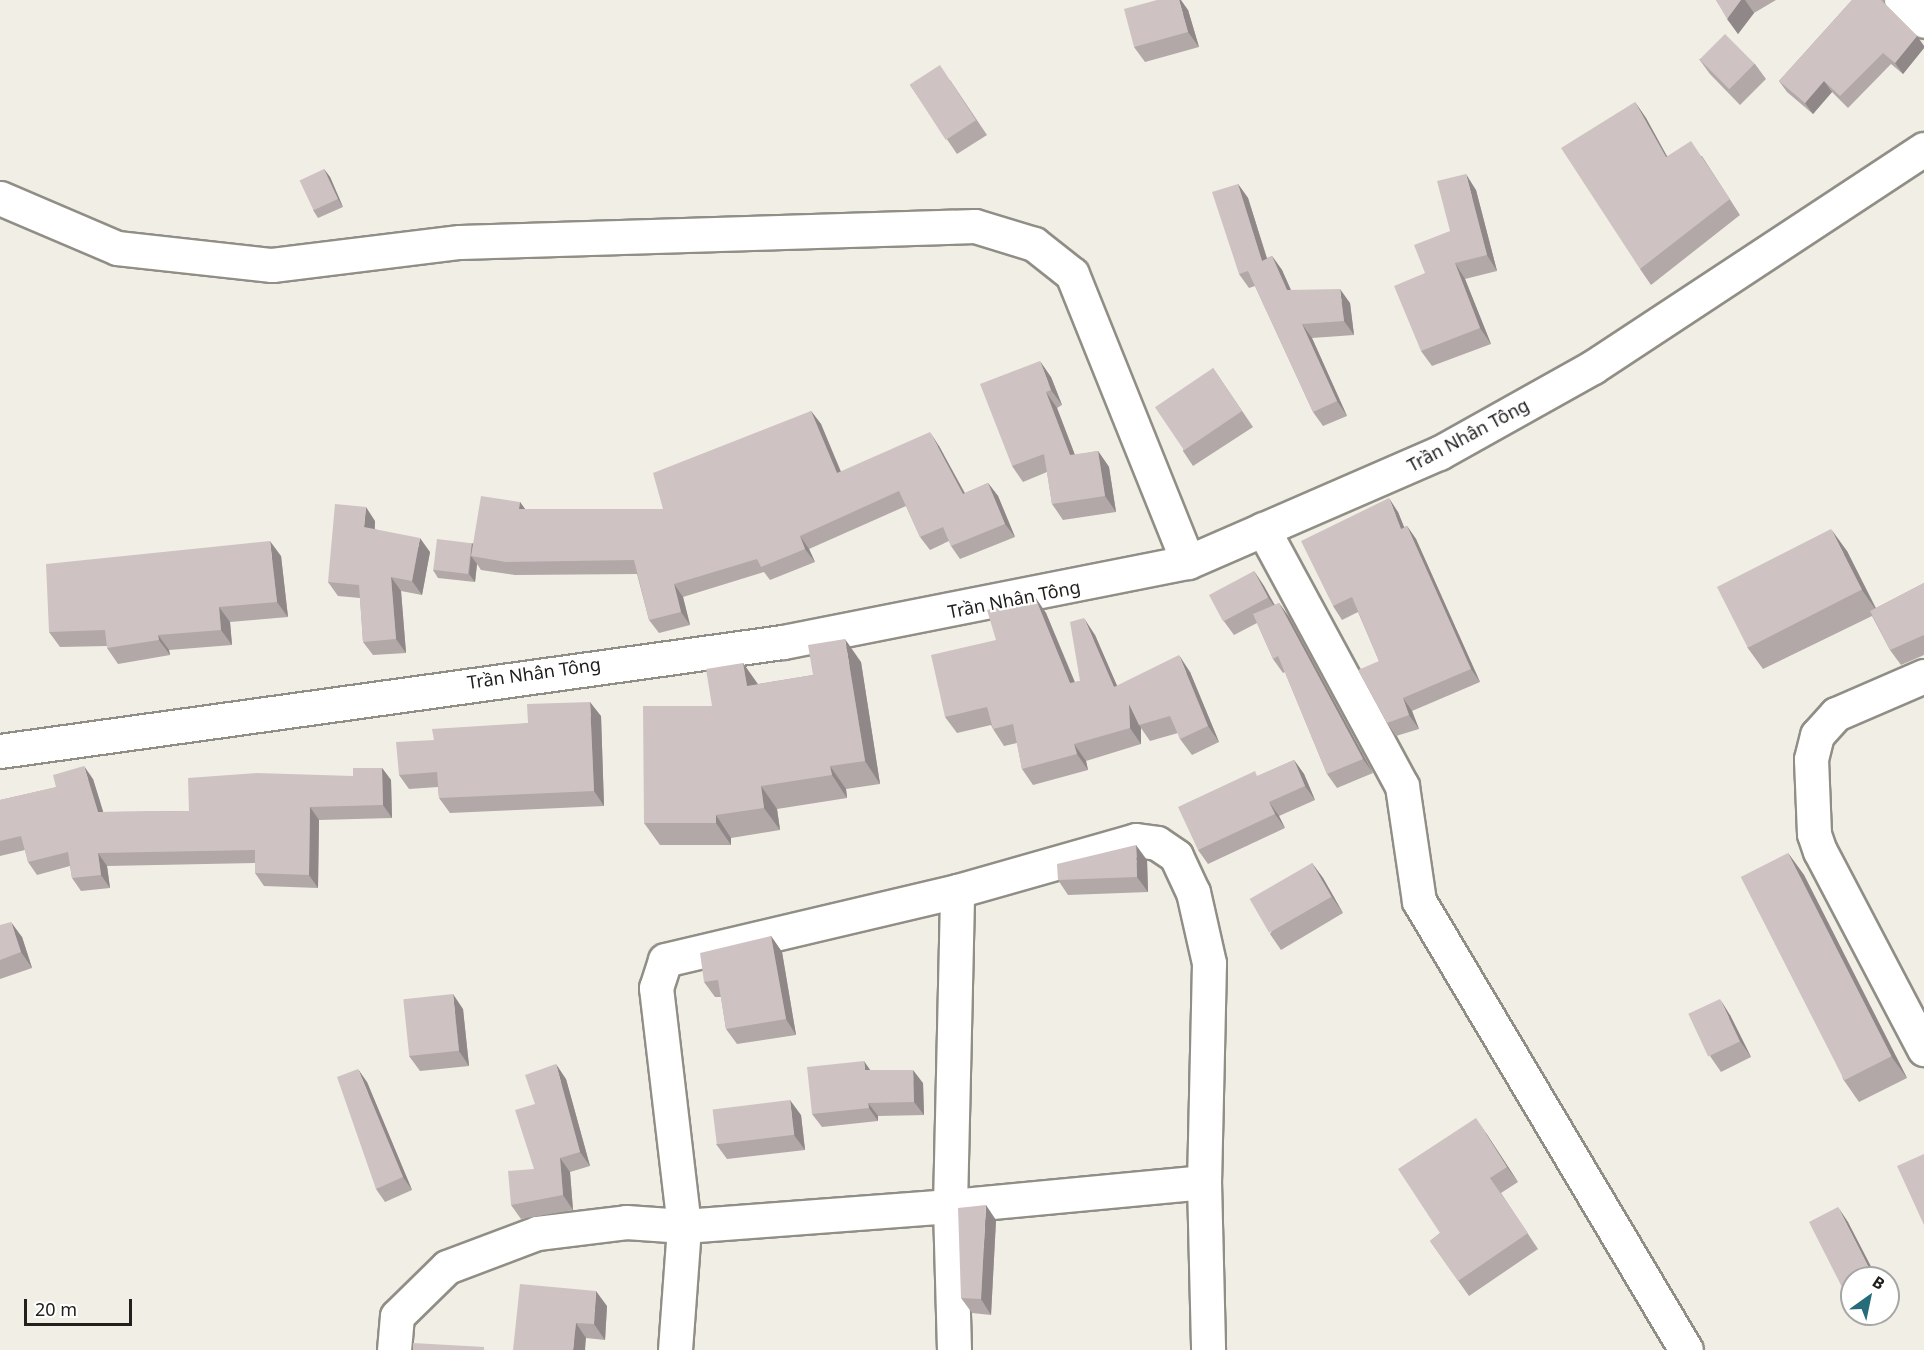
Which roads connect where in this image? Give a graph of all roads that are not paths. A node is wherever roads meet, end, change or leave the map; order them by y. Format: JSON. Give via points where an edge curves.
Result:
{"nodes":[{"id":1,"x":1901,"y":0,"type":"edge"},
{"id":2,"x":1924,"y":21,"type":"edge"},
{"id":3,"x":1924,"y":148,"type":"edge"},
{"id":4,"x":0,"y":198,"type":"edge"},
{"id":5,"x":1263,"y":529,"type":"junction"},
{"id":6,"x":1188,"y":562,"type":"junction"},
{"id":7,"x":1924,"y":676,"type":"edge"},
{"id":8,"x":0,"y":751,"type":"edge"},
{"id":9,"x":957,"y":891,"type":"junction"},
{"id":10,"x":1924,"y":1049,"type":"edge"},
{"id":11,"x":1204,"y":1182,"type":"junction"},
{"id":12,"x":950,"y":1206,"type":"junction"},
{"id":13,"x":684,"y":1226,"type":"junction"},
{"id":14,"x":394,"y":1350,"type":"edge"},
{"id":15,"x":675,"y":1350,"type":"edge"},
{"id":16,"x":954,"y":1350,"type":"edge"},
{"id":17,"x":1208,"y":1350,"type":"edge"},
{"id":18,"x":1686,"y":1350,"type":"edge"}],
"edges":[{"from":1,"to":2,"type":"street"},
{"from":3,"to":5,"type":"street","name":"Trần Nhân Tông","via":[[1593,367],[1439,453]]},
{"from":4,"to":6,"type":"street","via":[[117,248],[272,265],[460,242],[975,226],[1034,244],[1072,274]]},
{"from":5,"to":6,"type":"street","name":"Trần Nhân Tông"},
{"from":5,"to":18,"type":"street","via":[[1402,786],[1419,901]]},
{"from":6,"to":8,"type":"street","name":"Trần Nhân Tông","via":[[986,606],[783,642]]},
{"from":7,"to":10,"type":"street","via":[[1836,714],[1817,735],[1811,759],[1814,834],[1820,851]]},
{"from":9,"to":11,"type":"street","via":[[1136,840],[1157,843],[1176,856],[1193,892],[1209,963]]},
{"from":9,"to":12,"type":"street"},
{"from":9,"to":13,"type":"street","via":[[665,960],[656,988]]},
{"from":11,"to":12,"type":"street"},
{"from":11,"to":17,"type":"street"},
{"from":12,"to":13,"type":"street"},
{"from":12,"to":16,"type":"street"},
{"from":13,"to":14,"type":"street","via":[[626,1222],[537,1233],[496,1245],[447,1267],[397,1316]]},
{"from":13,"to":15,"type":"street"}]}
